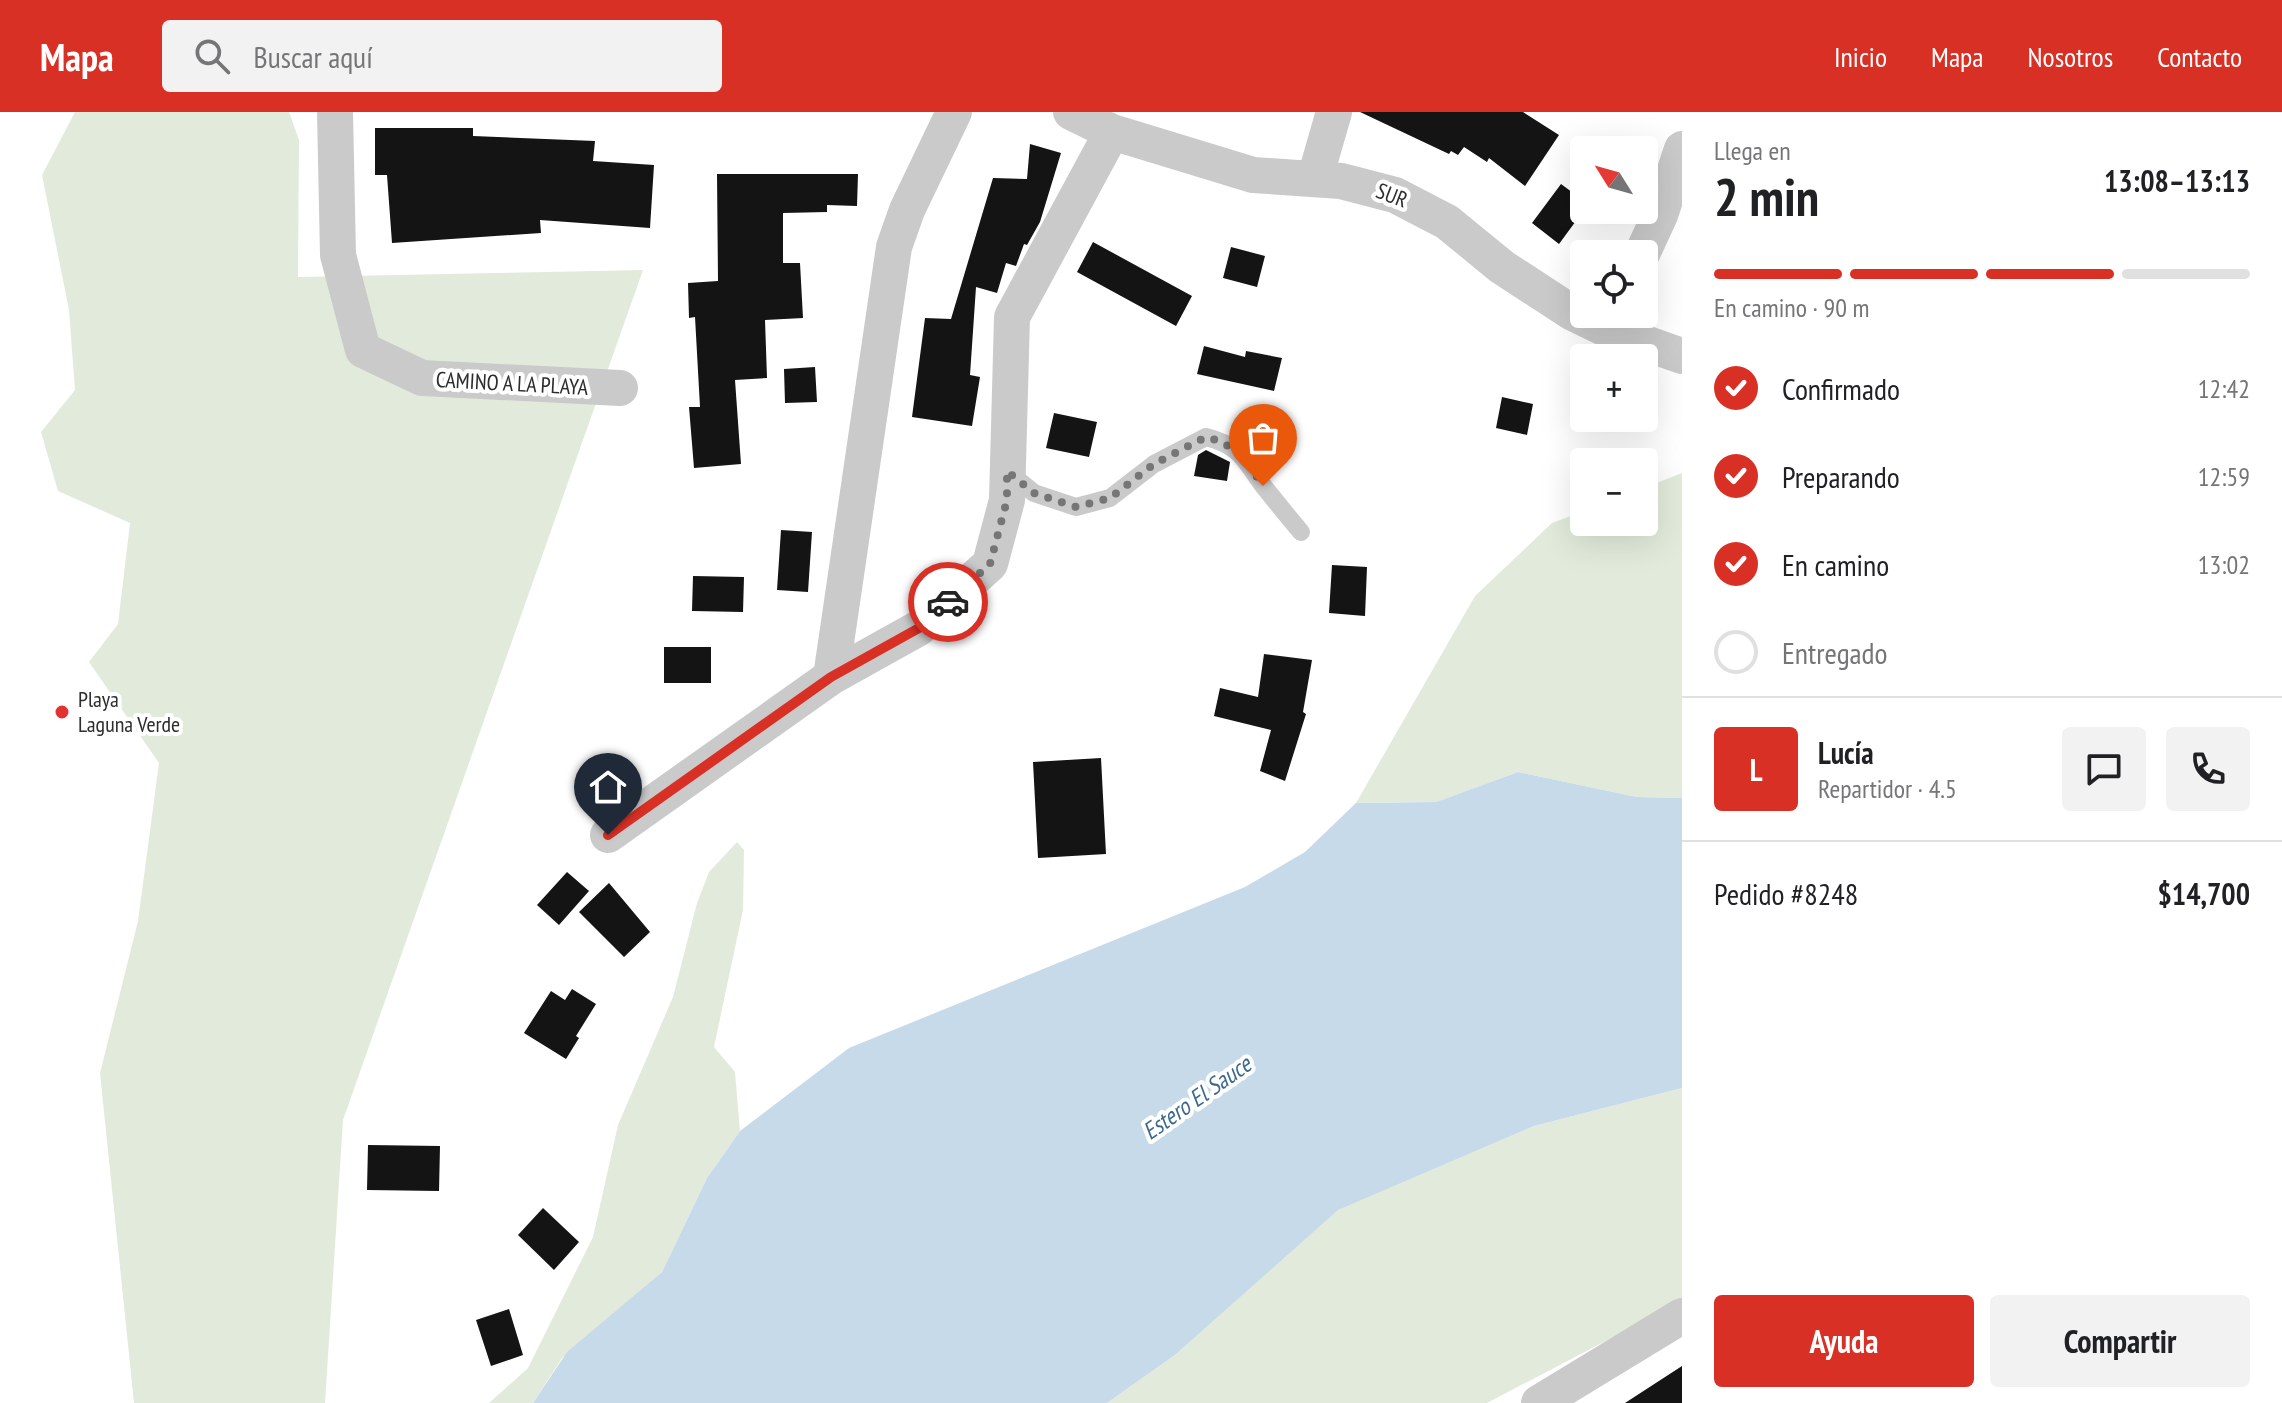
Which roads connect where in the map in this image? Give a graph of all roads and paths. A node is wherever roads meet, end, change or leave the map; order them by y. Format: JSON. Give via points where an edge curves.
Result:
{"nodes":[{"id":1,"x":335,"y":112,"type":"edge"},
{"id":2,"x":954,"y":112,"type":"edge"},
{"id":3,"x":1071,"y":112,"type":"edge"},
{"id":4,"x":1334,"y":112,"type":"edge"},
{"id":5,"x":1112,"y":132,"type":"junction"},
{"id":6,"x":1682,"y":149,"type":"edge"},
{"id":7,"x":1315,"y":178,"type":"junction"},
{"id":8,"x":1648,"y":240,"type":"edge"},
{"id":9,"x":1570,"y":305,"type":"edge"},
{"id":10,"x":1624,"y":328,"type":"edge"},
{"id":11,"x":1682,"y":356,"type":"edge"},
{"id":12,"x":620,"y":388,"type":"dead end"},
{"id":13,"x":1007,"y":471,"type":"junction"},
{"id":14,"x":1301,"y":532,"type":"dead end"},
{"id":15,"x":831,"y":677,"type":"junction"},
{"id":16,"x":608,"y":835,"type":"dead end"},
{"id":17,"x":1682,"y":1316,"type":"edge"},
{"id":18,"x":1539,"y":1403,"type":"edge"}],
"edges":[{"from":1,"to":12,"type":"street","name":"CAMINO A LA PLAYA","via":[[338,255],[363,350],[422,378]]},
{"from":2,"to":15,"type":"street","via":[[894,247]]},
{"from":3,"to":5,"type":"street","name":"SUR"},
{"from":4,"to":7,"type":"street"},
{"from":5,"to":7,"type":"street","name":"SUR","via":[[1253,175]]},
{"from":5,"to":13,"type":"street","via":[[1012,317]]},
{"from":6,"to":8,"type":"street"},
{"from":7,"to":9,"type":"street","name":"SUR","via":[[1367,186],[1422,207],[1535,291]]},
{"from":10,"to":11,"type":"street","name":"SUR"},
{"from":13,"to":14,"type":"lane","via":[[1034,493],[1076,507],[1110,498],[1154,464],[1206,437],[1225,442],[1246,458]]},
{"from":13,"to":15,"type":"street","via":[[1007,500],[990,564],[919,628]]},
{"from":15,"to":16,"type":"street"},
{"from":17,"to":18,"type":"street"}]}
